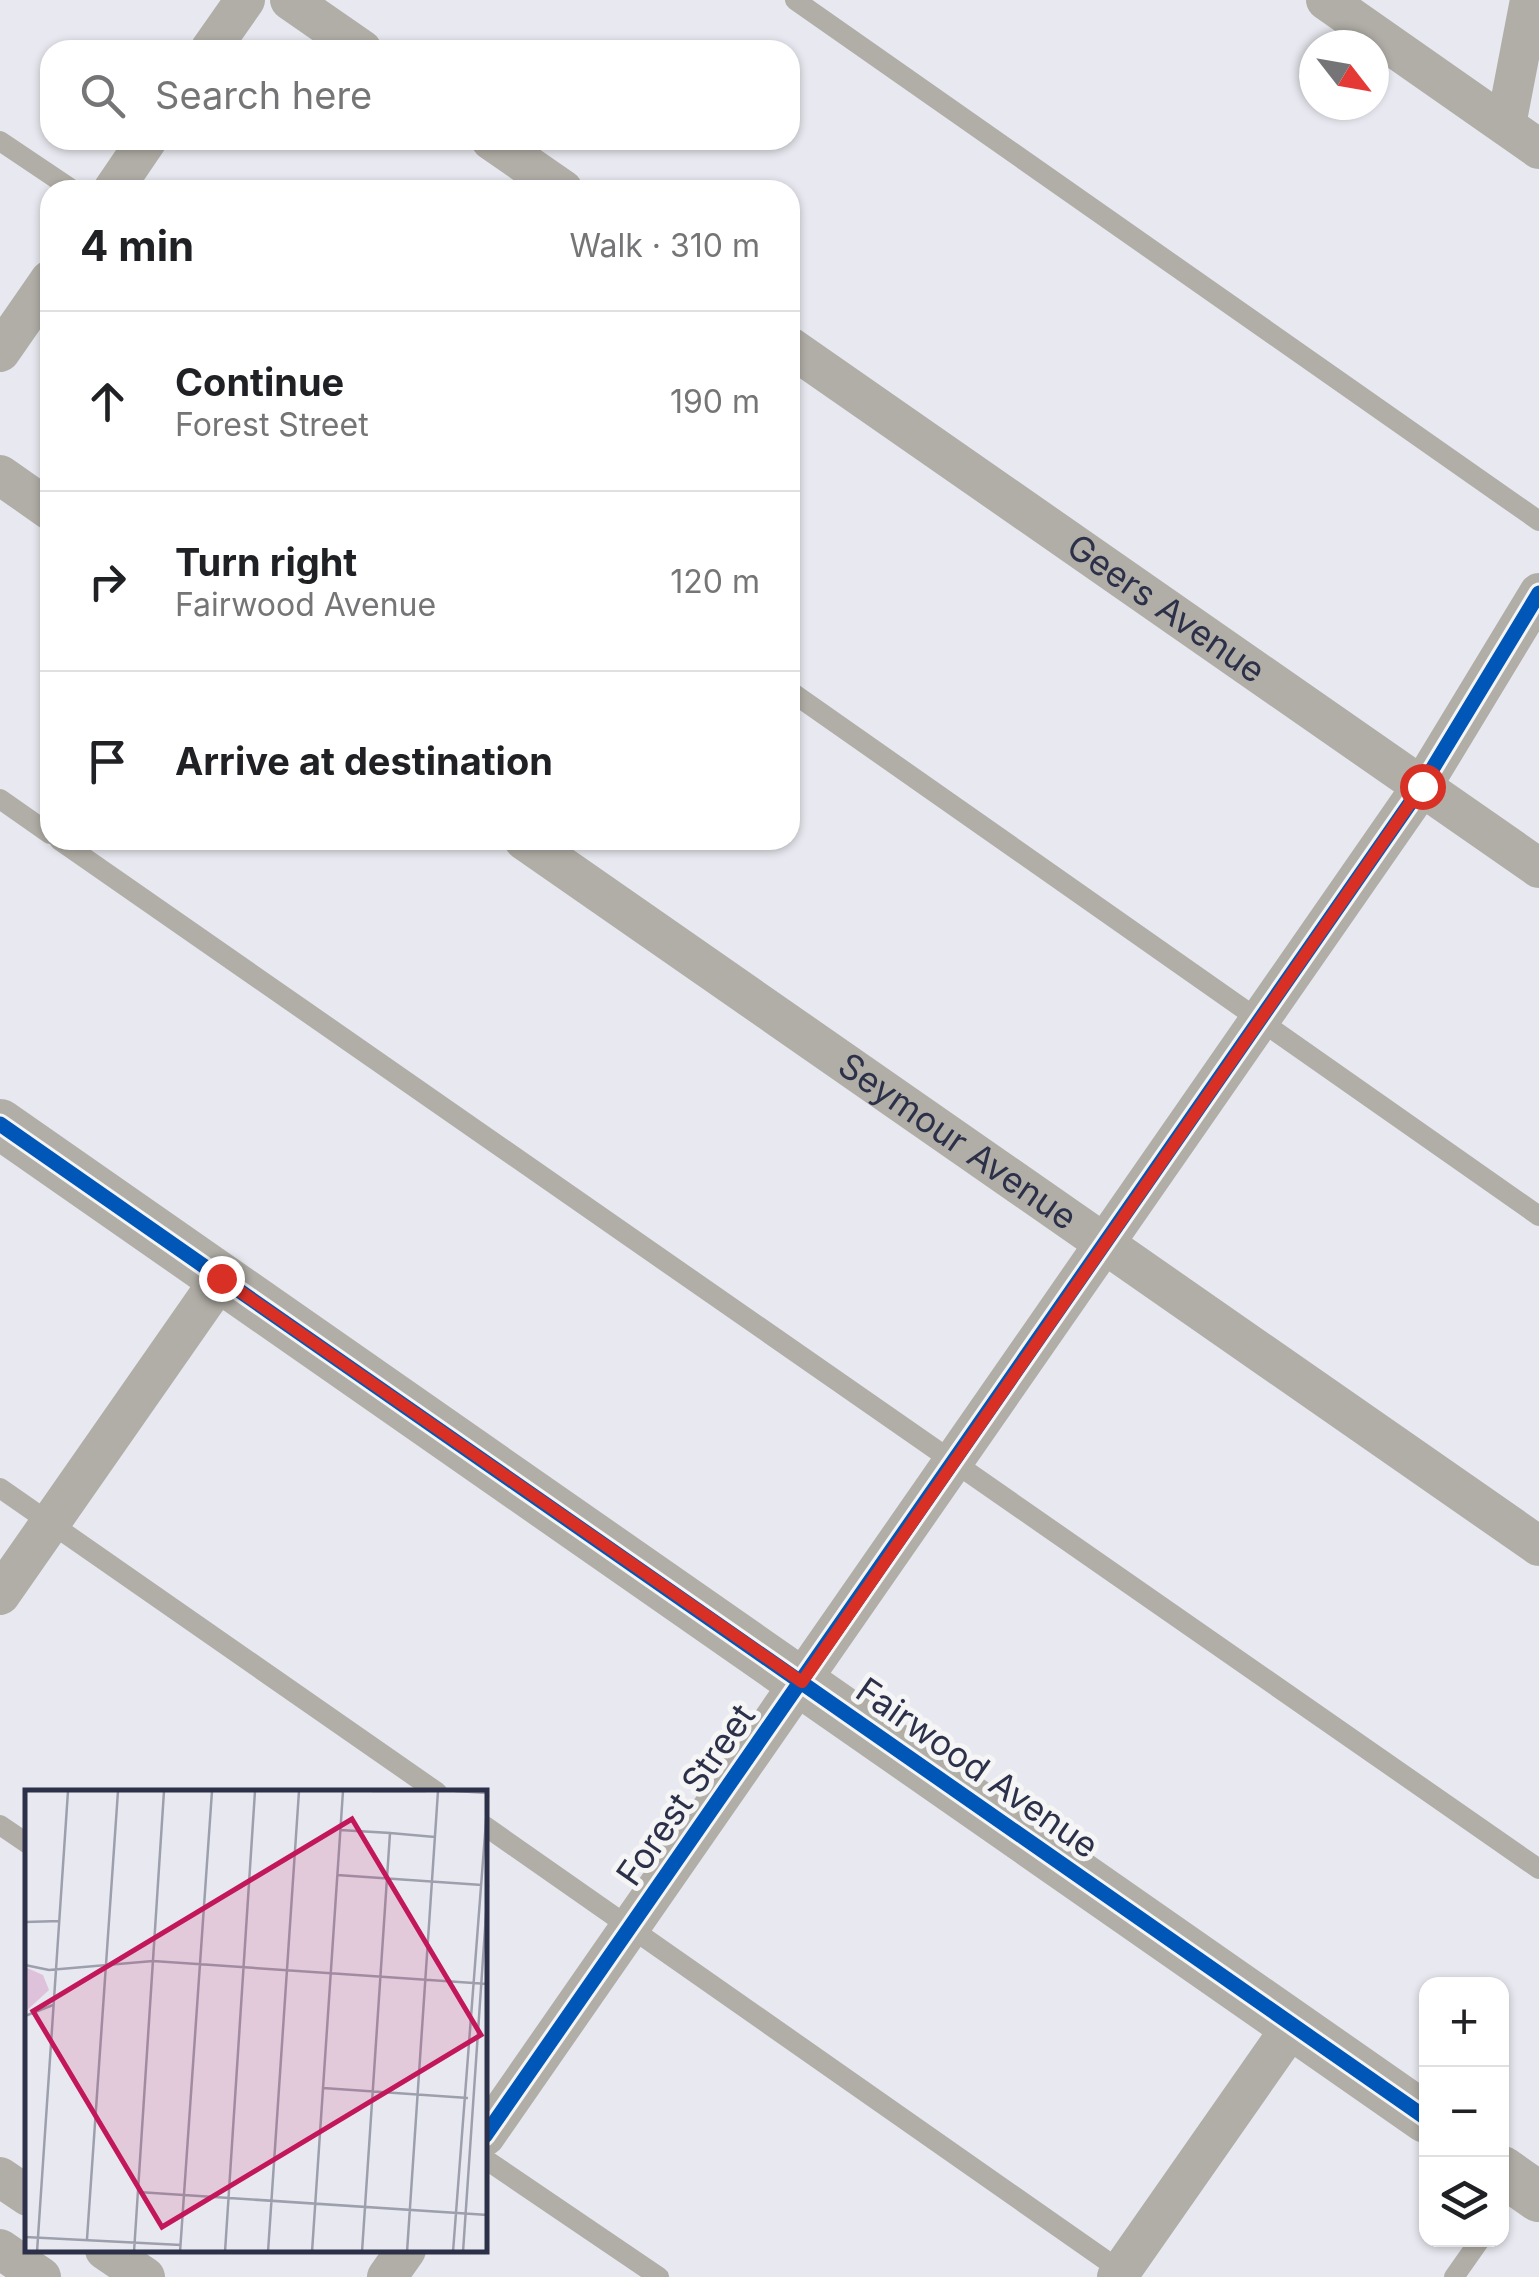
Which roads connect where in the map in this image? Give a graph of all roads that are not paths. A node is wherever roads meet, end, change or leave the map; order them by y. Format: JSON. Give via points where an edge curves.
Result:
{"nodes":[{"id":1,"x":245,"y":0,"type":"edge"},
{"id":2,"x":290,"y":0,"type":"edge"},
{"id":3,"x":795,"y":0,"type":"edge"},
{"id":4,"x":1326,"y":0,"type":"edge"},
{"id":5,"x":1530,"y":0,"type":"edge"},
{"id":6,"x":217,"y":40,"type":"edge"},
{"id":7,"x":348,"y":40,"type":"edge"},
{"id":8,"x":1506,"y":125,"type":"junction"},
{"id":9,"x":0,"y":141,"type":"edge"},
{"id":10,"x":1539,"y":149,"type":"edge"},
{"id":11,"x":141,"y":150,"type":"edge"},
{"id":12,"x":505,"y":150,"type":"edge"},
{"id":13,"x":58,"y":180,"type":"edge"},
{"id":14,"x":119,"y":180,"type":"edge"},
{"id":15,"x":549,"y":180,"type":"edge"},
{"id":16,"x":40,"y":294,"type":"edge"},
{"id":17,"x":0,"y":352,"type":"edge"},
{"id":18,"x":800,"y":355,"type":"edge"},
{"id":19,"x":0,"y":476,"type":"edge"},
{"id":20,"x":40,"y":503,"type":"edge"},
{"id":21,"x":1539,"y":521,"type":"edge"},
{"id":22,"x":1539,"y":592,"type":"edge"},
{"id":23,"x":800,"y":699,"type":"edge"},
{"id":24,"x":1422,"y":786,"type":"junction"},
{"id":25,"x":0,"y":799,"type":"edge"},
{"id":26,"x":40,"y":827,"type":"edge"},
{"id":27,"x":73,"y":850,"type":"edge"},
{"id":28,"x":538,"y":850,"type":"edge"},
{"id":29,"x":1539,"y":868,"type":"edge"},
{"id":30,"x":1260,"y":1020,"type":"junction"},
{"id":31,"x":0,"y":1124,"type":"edge"},
{"id":32,"x":1539,"y":1216,"type":"edge"},
{"id":33,"x":1106,"y":1246,"type":"junction"},
{"id":34,"x":221,"y":1278,"type":"junction"},
{"id":35,"x":955,"y":1463,"type":"junction"},
{"id":36,"x":0,"y":1488,"type":"edge"},
{"id":37,"x":51,"y":1522,"type":"junction"},
{"id":38,"x":1539,"y":1546,"type":"edge"},
{"id":39,"x":0,"y":1595,"type":"edge"},
{"id":40,"x":802,"y":1682,"type":"junction"},
{"id":41,"x":433,"y":1790,"type":"edge"},
{"id":42,"x":0,"y":1826,"type":"edge"},
{"id":43,"x":488,"y":1828,"type":"edge"},
{"id":44,"x":25,"y":1842,"type":"edge"},
{"id":45,"x":1539,"y":1869,"type":"edge"},
{"id":46,"x":631,"y":1928,"type":"junction"},
{"id":47,"x":1293,"y":2025,"type":"junction"},
{"id":48,"x":1419,"y":2113,"type":"edge"},
{"id":49,"x":488,"y":2132,"type":"edge"},
{"id":50,"x":488,"y":2161,"type":"edge"},
{"id":51,"x":0,"y":2176,"type":"edge"},
{"id":52,"x":25,"y":2194,"type":"edge"},
{"id":53,"x":1475,"y":2247,"type":"edge"},
{"id":54,"x":0,"y":2248,"type":"edge"},
{"id":55,"x":108,"y":2252,"type":"edge"},
{"id":56,"x":405,"y":2252,"type":"edge"},
{"id":57,"x":1122,"y":2275,"type":"edge"},
{"id":58,"x":41,"y":2277,"type":"edge"},
{"id":59,"x":145,"y":2277,"type":"edge"},
{"id":60,"x":387,"y":2277,"type":"edge"},
{"id":61,"x":659,"y":2277,"type":"edge"},
{"id":62,"x":1454,"y":2277,"type":"edge"}],
"edges":[{"from":1,"to":6,"type":"street"},
{"from":2,"to":7,"type":"street"},
{"from":3,"to":21,"type":"lane"},
{"from":4,"to":8,"type":"street"},
{"from":5,"to":8,"type":"street"},
{"from":8,"to":10,"type":"street"},
{"from":9,"to":13,"type":"lane"},
{"from":11,"to":14,"type":"street"},
{"from":12,"to":15,"type":"street"},
{"from":16,"to":17,"type":"street"},
{"from":18,"to":24,"type":"street","name":"Geers Avenue"},
{"from":19,"to":20,"type":"street"},
{"from":22,"to":24,"type":"street","name":"Forest Street"},
{"from":23,"to":30,"type":"lane"},
{"from":24,"to":29,"type":"street","name":"Geers Avenue"},
{"from":24,"to":30,"type":"street","name":"Forest Street"},
{"from":25,"to":26,"type":"lane"},
{"from":27,"to":35,"type":"lane"},
{"from":28,"to":33,"type":"street","name":"Seymour Avenue"},
{"from":30,"to":32,"type":"lane"},
{"from":30,"to":33,"type":"street","name":"Forest Street"},
{"from":31,"to":34,"type":"street","name":"Fairwood Avenue"},
{"from":33,"to":35,"type":"street","name":"Forest Street"},
{"from":33,"to":38,"type":"street","name":"Seymour Avenue"},
{"from":34,"to":37,"type":"street"},
{"from":34,"to":40,"type":"street","name":"Fairwood Avenue"},
{"from":35,"to":40,"type":"street","name":"Forest Street"},
{"from":35,"to":45,"type":"lane"},
{"from":36,"to":37,"type":"lane"},
{"from":37,"to":39,"type":"street"},
{"from":37,"to":41,"type":"lane"},
{"from":40,"to":46,"type":"street","name":"Forest Street"},
{"from":40,"to":47,"type":"street","name":"Fairwood Avenue"},
{"from":42,"to":44,"type":"lane"},
{"from":43,"to":46,"type":"lane"},
{"from":46,"to":49,"type":"street","name":"Forest Street"},
{"from":46,"to":57,"type":"lane"},
{"from":47,"to":48,"type":"street","name":"Fairwood Avenue"},
{"from":47,"to":57,"type":"street"},
{"from":50,"to":61,"type":"lane"},
{"from":51,"to":52,"type":"street"},
{"from":53,"to":62,"type":"lane"},
{"from":54,"to":58,"type":"street"},
{"from":55,"to":59,"type":"street"},
{"from":56,"to":60,"type":"street"}]}
